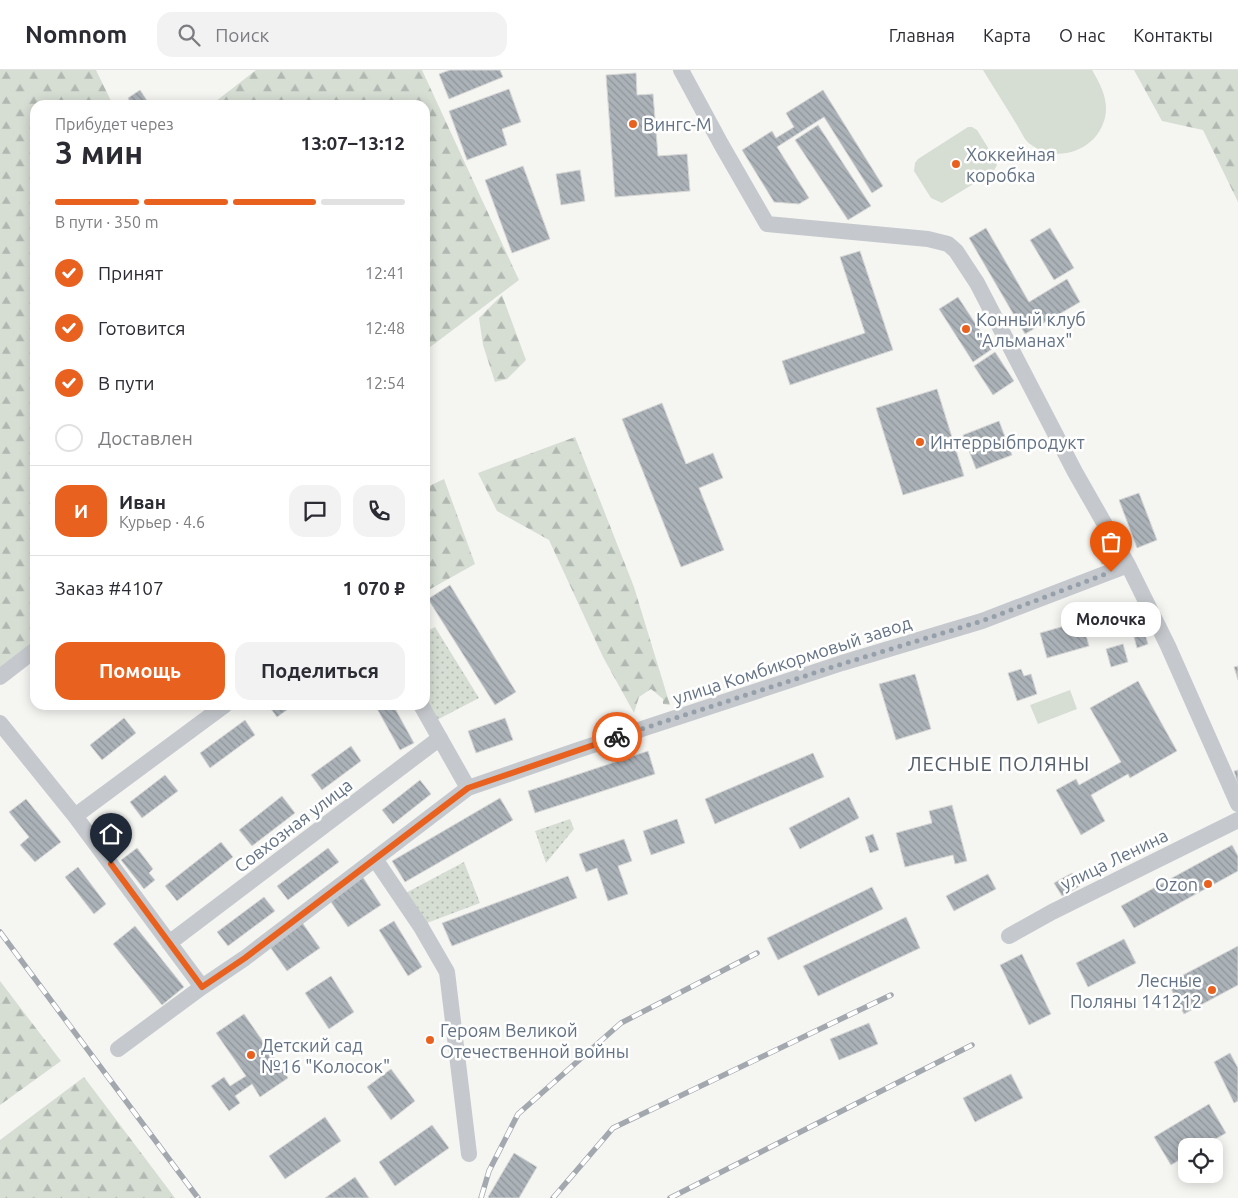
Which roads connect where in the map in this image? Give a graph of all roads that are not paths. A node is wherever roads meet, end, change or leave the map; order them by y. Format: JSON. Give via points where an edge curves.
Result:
{"nodes":[{"id":1,"x":682,"y":70,"type":"edge"},
{"id":2,"x":1128,"y":565,"type":"junction"},
{"id":3,"x":30,"y":654,"type":"edge"},
{"id":4,"x":0,"y":677,"type":"edge"},
{"id":5,"x":218,"y":710,"type":"edge"},
{"id":6,"x":424,"y":710,"type":"edge"},
{"id":7,"x":0,"y":723,"type":"edge"},
{"id":8,"x":440,"y":738,"type":"junction"},
{"id":9,"x":468,"y":788,"type":"junction"},
{"id":10,"x":1238,"y":804,"type":"edge"},
{"id":11,"x":76,"y":816,"type":"junction"},
{"id":12,"x":1238,"y":820,"type":"edge"},
{"id":13,"x":375,"y":859,"type":"junction"},
{"id":14,"x":1009,"y":936,"type":"dead end"},
{"id":15,"x":169,"y":944,"type":"junction"},
{"id":16,"x":202,"y":987,"type":"junction"},
{"id":17,"x":118,"y":1049,"type":"dead end"},
{"id":18,"x":469,"y":1154,"type":"dead end"}],
"edges":[{"from":1,"to":2,"type":"street","via":[[766,224],[928,239],[948,244],[956,251],[977,284],[1075,472]]},
{"from":2,"to":9,"type":"street","name":"улица Комбикормовый завод","via":[[982,621]]},
{"from":2,"to":10,"type":"street"},
{"from":3,"to":4,"type":"street"},
{"from":5,"to":11,"type":"street"},
{"from":6,"to":8,"type":"street"},
{"from":7,"to":11,"type":"street"},
{"from":8,"to":9,"type":"street"},
{"from":8,"to":15,"type":"street","name":"Совхозная улица"},
{"from":9,"to":13,"type":"street","name":"улица Комбикормовый завод"},
{"from":11,"to":15,"type":"street"},
{"from":12,"to":14,"type":"street","name":"улица Ленина"},
{"from":13,"to":16,"type":"street","name":"улица Комбикормовый завод"},
{"from":13,"to":18,"type":"street","via":[[447,972]]},
{"from":15,"to":16,"type":"street"},
{"from":16,"to":17,"type":"street","name":"улица Комбикормовый завод"}]}
